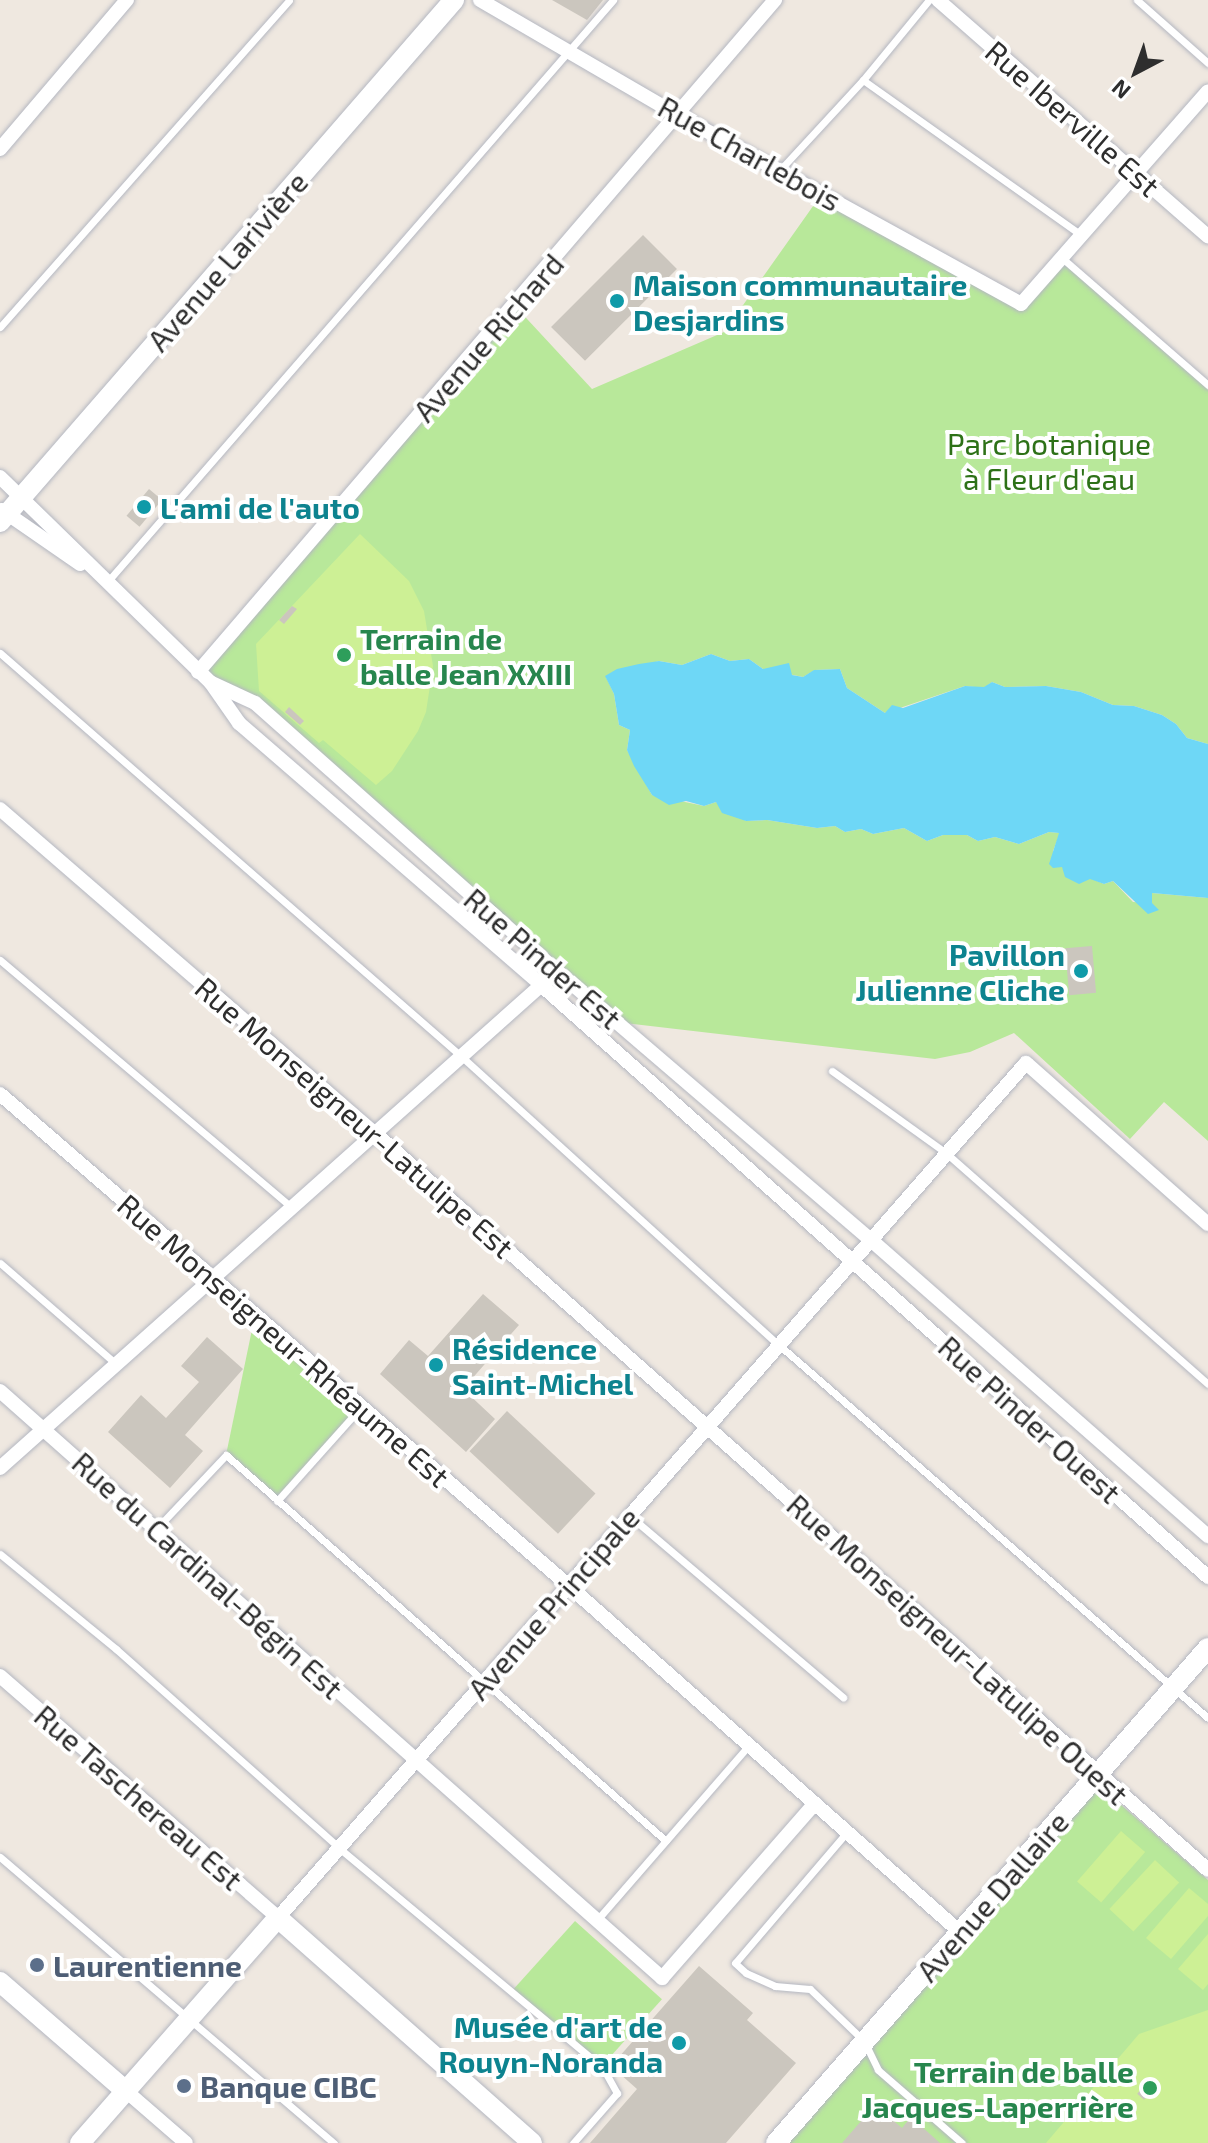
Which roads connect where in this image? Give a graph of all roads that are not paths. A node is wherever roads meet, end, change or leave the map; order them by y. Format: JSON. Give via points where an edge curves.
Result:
{"nodes":[{"id":1,"x":127,"y":0,"type":"edge"},
{"id":2,"x":289,"y":0,"type":"edge"},
{"id":3,"x":454,"y":0,"type":"edge"},
{"id":4,"x":480,"y":0,"type":"edge"},
{"id":5,"x":613,"y":0,"type":"edge"},
{"id":6,"x":775,"y":0,"type":"edge"},
{"id":7,"x":929,"y":0,"type":"edge"},
{"id":8,"x":938,"y":0,"type":"edge"},
{"id":9,"x":1137,"y":0,"type":"edge"},
{"id":10,"x":569,"y":51,"type":"junction"},
{"id":11,"x":1208,"y":63,"type":"edge"},
{"id":12,"x":863,"y":80,"type":"junction"},
{"id":13,"x":1208,"y":91,"type":"edge"},
{"id":14,"x":676,"y":114,"type":"junction"},
{"id":15,"x":0,"y":149,"type":"edge"},
{"id":16,"x":779,"y":171,"type":"junction"},
{"id":17,"x":1134,"y":172,"type":"junction"},
{"id":18,"x":1081,"y":235,"type":"junction"},
{"id":19,"x":1208,"y":236,"type":"edge"},
{"id":20,"x":1061,"y":257,"type":"junction"},
{"id":21,"x":0,"y":327,"type":"edge"},
{"id":22,"x":1208,"y":385,"type":"edge"},
{"id":23,"x":0,"y":477,"type":"edge"},
{"id":24,"x":22,"y":496,"type":"junction"},
{"id":25,"x":2,"y":514,"type":"edge"},
{"id":26,"x":107,"y":582,"type":"junction"},
{"id":27,"x":0,"y":653,"type":"edge"},
{"id":28,"x":198,"y":672,"type":"junction"},
{"id":29,"x":211,"y":683,"type":"junction"},
{"id":30,"x":0,"y":809,"type":"edge"},
{"id":31,"x":0,"y":960,"type":"edge"},
{"id":32,"x":557,"y":971,"type":"junction"},
{"id":33,"x":541,"y":985,"type":"junction"},
{"id":34,"x":462,"y":1057,"type":"junction"},
{"id":35,"x":832,"y":1071,"type":"dead end"},
{"id":36,"x":0,"y":1094,"type":"edge"},
{"id":37,"x":377,"y":1135,"type":"junction"},
{"id":38,"x":946,"y":1153,"type":"junction"},
{"id":39,"x":292,"y":1209,"type":"junction"},
{"id":40,"x":1208,"y":1224,"type":"edge"},
{"id":41,"x":871,"y":1240,"type":"junction"},
{"id":42,"x":853,"y":1261,"type":"junction"},
{"id":43,"x":0,"y":1263,"type":"edge"},
{"id":44,"x":213,"y":1279,"type":"junction"},
{"id":45,"x":779,"y":1345,"type":"junction"},
{"id":46,"x":116,"y":1365,"type":"junction"},
{"id":47,"x":1208,"y":1384,"type":"edge"},
{"id":48,"x":0,"y":1391,"type":"edge"},
{"id":49,"x":362,"y":1407,"type":"junction"},
{"id":50,"x":708,"y":1427,"type":"junction"},
{"id":51,"x":44,"y":1430,"type":"junction"},
{"id":52,"x":0,"y":1468,"type":"edge"},
{"id":53,"x":277,"y":1501,"type":"junction"},
{"id":54,"x":630,"y":1516,"type":"junction"},
{"id":55,"x":156,"y":1529,"type":"junction"},
{"id":56,"x":1208,"y":1536,"type":"edge"},
{"id":57,"x":0,"y":1554,"type":"edge"},
{"id":58,"x":1208,"y":1577,"type":"edge"},
{"id":59,"x":569,"y":1586,"type":"junction"},
{"id":60,"x":1208,"y":1648,"type":"edge"},
{"id":61,"x":0,"y":1676,"type":"edge"},
{"id":62,"x":483,"y":1683,"type":"junction"},
{"id":63,"x":1173,"y":1688,"type":"junction"},
{"id":64,"x":843,"y":1697,"type":"dead end"},
{"id":65,"x":1208,"y":1718,"type":"edge"},
{"id":66,"x":749,"y":1745,"type":"junction"},
{"id":67,"x":416,"y":1760,"type":"junction"},
{"id":68,"x":1098,"y":1774,"type":"junction"},
{"id":69,"x":815,"y":1803,"type":"junction"},
{"id":70,"x":847,"y":1832,"type":"junction"},
{"id":71,"x":666,"y":1841,"type":"junction"},
{"id":72,"x":339,"y":1848,"type":"junction"},
{"id":73,"x":0,"y":1857,"type":"edge"},
{"id":74,"x":1208,"y":1870,"type":"edge"},
{"id":75,"x":278,"y":1918,"type":"junction"},
{"id":76,"x":597,"y":1920,"type":"junction"},
{"id":77,"x":960,"y":1932,"type":"junction"},
{"id":78,"x":0,"y":1982,"type":"edge"},
{"id":79,"x":190,"y":2018,"type":"junction"},
{"id":80,"x":864,"y":2041,"type":"junction"},
{"id":81,"x":126,"y":2091,"type":"junction"},
{"id":82,"x":80,"y":2143,"type":"edge"},
{"id":83,"x":186,"y":2143,"type":"edge"},
{"id":84,"x":334,"y":2143,"type":"edge"},
{"id":85,"x":532,"y":2143,"type":"edge"},
{"id":86,"x":573,"y":2143,"type":"edge"},
{"id":87,"x":776,"y":2143,"type":"edge"},
{"id":88,"x":962,"y":2143,"type":"edge"}],
"edges":[{"from":1,"to":15,"type":"street"},
{"from":2,"to":21,"type":"lane"},
{"from":3,"to":24,"type":"street","name":"Avenue Larivière"},
{"from":4,"to":10,"type":"street","name":"Rue Charlebois"},
{"from":5,"to":10,"type":"lane"},
{"from":6,"to":14,"type":"street","name":"Avenue Richard"},
{"from":7,"to":12,"type":"lane"},
{"from":8,"to":17,"type":"street","name":"Rue Iberville Est"},
{"from":9,"to":11,"type":"lane"},
{"from":10,"to":14,"type":"street","name":"Rue Charlebois"},
{"from":10,"to":26,"type":"lane"},
{"from":12,"to":16,"type":"lane"},
{"from":12,"to":18,"type":"lane"},
{"from":13,"to":17,"type":"street"},
{"from":14,"to":16,"type":"street","name":"Rue Charlebois"},
{"from":14,"to":28,"type":"street","name":"Avenue Richard"},
{"from":16,"to":20,"type":"street","name":"Rue Charlebois","via":[[1021,304]]},
{"from":17,"to":18,"type":"street"},
{"from":17,"to":19,"type":"street","name":"Rue Iberville Est"},
{"from":18,"to":20,"type":"street"},
{"from":20,"to":22,"type":"lane"},
{"from":23,"to":24,"type":"street","name":"Rue Pinder Est"},
{"from":24,"to":25,"type":"street","name":"Avenue Larivière"},
{"from":24,"to":26,"type":"street","name":"Rue Pinder Est"},
{"from":25,"to":26,"type":"street","name":"Rue Pinder Est"},
{"from":26,"to":28,"type":"street","name":"Rue Pinder Est"},
{"from":27,"to":34,"type":"lane"},
{"from":28,"to":29,"type":"street","name":"Rue Pinder Est"},
{"from":29,"to":32,"type":"street","name":"Rue Pinder Est","via":[[255,703]]},
{"from":29,"to":33,"type":"street","name":"Rue Pinder Est","via":[[239,723]]},
{"from":30,"to":37,"type":"street","name":"Rue Monseigneur-Latulipe Est"},
{"from":31,"to":39,"type":"lane"},
{"from":32,"to":33,"type":"street"},
{"from":32,"to":41,"type":"street","name":"Rue Pinder Est"},
{"from":33,"to":34,"type":"street"},
{"from":33,"to":42,"type":"street","name":"Rue Pinder Est"},
{"from":34,"to":37,"type":"street"},
{"from":34,"to":45,"type":"lane"},
{"from":35,"to":38,"type":"lane"},
{"from":36,"to":44,"type":"street","name":"Rue Monseigneur-Rhéaume Est"},
{"from":37,"to":39,"type":"street"},
{"from":37,"to":50,"type":"street","name":"Rue Monseigneur-Latulipe Est"},
{"from":38,"to":40,"type":"street","name":"Avenue Principale","via":[[1026,1063]]},
{"from":38,"to":41,"type":"street","name":"Avenue Principale"},
{"from":38,"to":47,"type":"lane"},
{"from":39,"to":44,"type":"street"},
{"from":41,"to":42,"type":"street","name":"Avenue Principale"},
{"from":41,"to":56,"type":"street","name":"Rue Pinder Ouest"},
{"from":42,"to":45,"type":"street","name":"Avenue Principale"},
{"from":42,"to":58,"type":"street","name":"Rue Pinder Ouest"},
{"from":43,"to":46,"type":"lane"},
{"from":44,"to":46,"type":"street"},
{"from":44,"to":49,"type":"street","name":"Rue Monseigneur-Rhéaume Est"},
{"from":45,"to":50,"type":"street","name":"Avenue Principale"},
{"from":45,"to":63,"type":"lane"},
{"from":46,"to":51,"type":"street"},
{"from":48,"to":51,"type":"street","name":"Rue du Cardinal-Bégin Est"},
{"from":49,"to":53,"type":"lane"},
{"from":49,"to":59,"type":"street","name":"Rue Monseigneur-Rhéaume Est"},
{"from":50,"to":54,"type":"street","name":"Avenue Principale"},
{"from":50,"to":68,"type":"street","name":"Rue Monseigneur-Latulipe Ouest"},
{"from":51,"to":52,"type":"street"},
{"from":51,"to":55,"type":"street","name":"Rue du Cardinal-Bégin Est"},
{"from":53,"to":55,"type":"lane","via":[[226,1455]]},
{"from":53,"to":62,"type":"lane"},
{"from":54,"to":59,"type":"street","name":"Avenue Principale"},
{"from":54,"to":64,"type":"lane"},
{"from":55,"to":67,"type":"street","name":"Rue du Cardinal-Bégin Est"},
{"from":57,"to":72,"type":"lane","via":[[116,1649]]},
{"from":59,"to":62,"type":"street","name":"Avenue Principale"},
{"from":59,"to":66,"type":"street","name":"Rue Monseigneur-Rhéaume Est"},
{"from":60,"to":63,"type":"street","name":"Avenue Dallaire"},
{"from":61,"to":75,"type":"street","name":"Rue Taschereau Est"},
{"from":62,"to":67,"type":"street","name":"Avenue Principale"},
{"from":62,"to":71,"type":"lane"},
{"from":63,"to":65,"type":"lane"},
{"from":63,"to":68,"type":"street","name":"Avenue Dallaire"},
{"from":66,"to":69,"type":"street","name":"Rue Monseigneur-Rhéaume Est"},
{"from":66,"to":71,"type":"lane"},
{"from":67,"to":72,"type":"street","name":"Avenue Principale"},
{"from":67,"to":76,"type":"street","name":"Rue du Cardinal-Bégin Est"},
{"from":68,"to":74,"type":"street","name":"Rue Monseigneur-Latulipe Ouest"},
{"from":68,"to":77,"type":"street","name":"Avenue Dallaire"},
{"from":69,"to":70,"type":"street","name":"Rue Monseigneur-Rhéaume Est"},
{"from":69,"to":76,"type":"street","name":"Rue du Cardinal-Bégin Est","via":[[662,1978]]},
{"from":70,"to":77,"type":"street","name":"Rue Monseigneur-Rhéaume Est"},
{"from":70,"to":80,"type":"lane","via":[[735,1963],[775,1986],[810,1989]]},
{"from":71,"to":76,"type":"lane"},
{"from":72,"to":75,"type":"street","name":"Avenue Principale"},
{"from":72,"to":86,"type":"lane","via":[[603,2068],[617,2093]]},
{"from":73,"to":79,"type":"lane"},
{"from":75,"to":79,"type":"street","name":"Avenue Principale"},
{"from":75,"to":85,"type":"street"},
{"from":77,"to":80,"type":"street","name":"Avenue Dallaire"},
{"from":78,"to":81,"type":"street"},
{"from":79,"to":81,"type":"street","name":"Avenue Principale"},
{"from":79,"to":84,"type":"lane"},
{"from":80,"to":87,"type":"street","name":"Avenue Dallaire"},
{"from":80,"to":88,"type":"lane","via":[[878,2070]]},
{"from":81,"to":82,"type":"street","name":"Avenue Principale"},
{"from":81,"to":83,"type":"street"}]}
